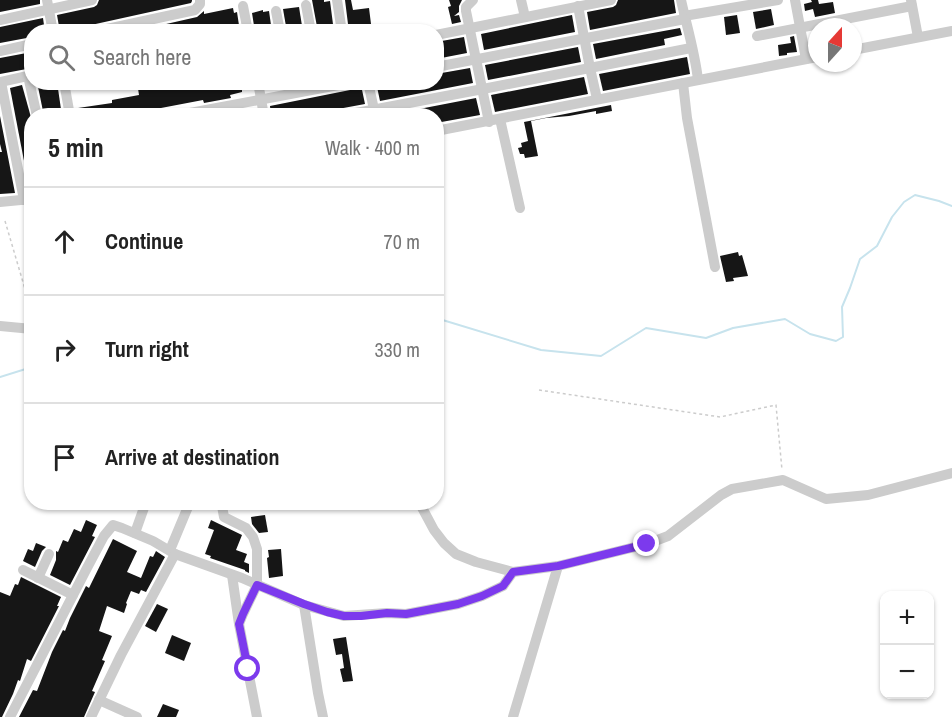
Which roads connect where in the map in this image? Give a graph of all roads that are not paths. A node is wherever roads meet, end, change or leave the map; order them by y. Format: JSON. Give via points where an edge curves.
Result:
{"nodes":[{"id":1,"x":92,"y":0,"type":"edge"},
{"id":2,"x":200,"y":0,"type":"edge"},
{"id":3,"x":337,"y":0,"type":"edge"},
{"id":4,"x":473,"y":0,"type":"edge"},
{"id":5,"x":521,"y":0,"type":"edge"},
{"id":6,"x":611,"y":0,"type":"edge"},
{"id":7,"x":681,"y":0,"type":"edge"},
{"id":8,"x":778,"y":0,"type":"edge"},
{"id":9,"x":795,"y":0,"type":"edge"},
{"id":10,"x":585,"y":3,"type":"edge"},
{"id":11,"x":912,"y":3,"type":"edge"},
{"id":12,"x":48,"y":4,"type":"edge"},
{"id":13,"x":306,"y":5,"type":"dead end"},
{"id":14,"x":243,"y":6,"type":"dead end"},
{"id":15,"x":276,"y":10,"type":"dead end"},
{"id":16,"x":525,"y":17,"type":"junction"},
{"id":17,"x":685,"y":18,"type":"junction"},
{"id":18,"x":0,"y":20,"type":"edge"},
{"id":19,"x":52,"y":24,"type":"edge"},
{"id":20,"x":130,"y":24,"type":"edge"},
{"id":21,"x":246,"y":24,"type":"edge"},
{"id":22,"x":279,"y":24,"type":"edge"},
{"id":23,"x":310,"y":24,"type":"edge"},
{"id":24,"x":341,"y":24,"type":"edge"},
{"id":25,"x":471,"y":28,"type":"junction"},
{"id":26,"x":801,"y":28,"type":"junction"},
{"id":27,"x":952,"y":31,"type":"edge"},
{"id":28,"x":444,"y":33,"type":"edge"},
{"id":29,"x":757,"y":36,"type":"dead end"},
{"id":30,"x":918,"y":37,"type":"junction"},
{"id":31,"x":584,"y":38,"type":"junction"},
{"id":32,"x":24,"y":46,"type":"edge"},
{"id":33,"x":808,"y":47,"type":"edge"},
{"id":34,"x":691,"y":48,"type":"junction"},
{"id":35,"x":862,"y":48,"type":"edge"},
{"id":36,"x":0,"y":51,"type":"edge"},
{"id":37,"x":477,"y":59,"type":"junction"},
{"id":38,"x":808,"y":59,"type":"edge"},
{"id":39,"x":444,"y":65,"type":"edge"},
{"id":40,"x":590,"y":68,"type":"junction"},
{"id":41,"x":24,"y":77,"type":"edge"},
{"id":42,"x":698,"y":80,"type":"junction"},
{"id":43,"x":0,"y":82,"type":"edge"},
{"id":44,"x":683,"y":83,"type":"junction"},
{"id":45,"x":483,"y":89,"type":"junction"},
{"id":46,"x":32,"y":90,"type":"edge"},
{"id":47,"x":65,"y":90,"type":"edge"},
{"id":48,"x":259,"y":90,"type":"edge"},
{"id":49,"x":310,"y":90,"type":"edge"},
{"id":50,"x":370,"y":90,"type":"edge"},
{"id":51,"x":261,"y":99,"type":"junction"},
{"id":52,"x":597,"y":99,"type":"junction"},
{"id":53,"x":36,"y":108,"type":"edge"},
{"id":54,"x":69,"y":108,"type":"edge"},
{"id":55,"x":215,"y":108,"type":"edge"},
{"id":56,"x":263,"y":108,"type":"edge"},
{"id":57,"x":374,"y":108,"type":"edge"},
{"id":58,"x":394,"y":108,"type":"edge"},
{"id":59,"x":495,"y":120,"type":"junction"},
{"id":60,"x":444,"y":130,"type":"edge"},
{"id":61,"x":24,"y":182,"type":"edge"},
{"id":62,"x":24,"y":199,"type":"edge"},
{"id":63,"x":0,"y":202,"type":"edge"},
{"id":64,"x":520,"y":208,"type":"dead end"},
{"id":65,"x":715,"y":267,"type":"dead end"},
{"id":66,"x":0,"y":326,"type":"edge"},
{"id":67,"x":24,"y":328,"type":"edge"},
{"id":68,"x":952,"y":473,"type":"edge"},
{"id":69,"x":143,"y":510,"type":"edge"},
{"id":70,"x":187,"y":510,"type":"edge"},
{"id":71,"x":223,"y":510,"type":"edge"},
{"id":72,"x":423,"y":510,"type":"edge"},
{"id":73,"x":135,"y":533,"type":"junction"},
{"id":74,"x":172,"y":552,"type":"junction"},
{"id":75,"x":49,"y":554,"type":"dead end"},
{"id":76,"x":558,"y":566,"type":"junction"},
{"id":77,"x":23,"y":570,"type":"dead end"},
{"id":78,"x":513,"y":572,"type":"junction"},
{"id":79,"x":232,"y":575,"type":"junction"},
{"id":80,"x":38,"y":578,"type":"junction"},
{"id":81,"x":257,"y":585,"type":"junction"},
{"id":82,"x":73,"y":595,"type":"junction"},
{"id":83,"x":304,"y":604,"type":"junction"},
{"id":84,"x":239,"y":624,"type":"junction"},
{"id":85,"x":99,"y":700,"type":"junction"},
{"id":86,"x":10,"y":717,"type":"edge"},
{"id":87,"x":91,"y":717,"type":"edge"},
{"id":88,"x":137,"y":717,"type":"edge"},
{"id":89,"x":257,"y":717,"type":"edge"},
{"id":90,"x":323,"y":717,"type":"edge"},
{"id":91,"x":513,"y":717,"type":"edge"}],
"edges":[{"from":1,"to":12,"type":"street"},
{"from":2,"to":20,"type":"street","via":[[195,10]]},
{"from":3,"to":24,"type":"street"},
{"from":4,"to":25,"type":"street","via":[[466,7]]},
{"from":5,"to":16,"type":"street"},
{"from":6,"to":10,"type":"street"},
{"from":7,"to":17,"type":"street"},
{"from":8,"to":17,"type":"street"},
{"from":9,"to":26,"type":"street"},
{"from":10,"to":16,"type":"street"},
{"from":10,"to":31,"type":"street"},
{"from":11,"to":26,"type":"street"},
{"from":11,"to":30,"type":"street"},
{"from":12,"to":18,"type":"street"},
{"from":12,"to":19,"type":"street"},
{"from":13,"to":23,"type":"street"},
{"from":14,"to":21,"type":"street"},
{"from":15,"to":22,"type":"street"},
{"from":16,"to":25,"type":"street"},
{"from":17,"to":31,"type":"street"},
{"from":17,"to":34,"type":"street"},
{"from":25,"to":28,"type":"street"},
{"from":25,"to":37,"type":"street"},
{"from":26,"to":29,"type":"street"},
{"from":26,"to":33,"type":"street"},
{"from":27,"to":30,"type":"street"},
{"from":30,"to":35,"type":"street"},
{"from":31,"to":37,"type":"street"},
{"from":31,"to":40,"type":"street"},
{"from":32,"to":36,"type":"street"},
{"from":34,"to":40,"type":"street"},
{"from":34,"to":42,"type":"street"},
{"from":37,"to":39,"type":"street"},
{"from":37,"to":45,"type":"street"},
{"from":38,"to":42,"type":"street"},
{"from":40,"to":45,"type":"street"},
{"from":40,"to":52,"type":"street"},
{"from":41,"to":43,"type":"street"},
{"from":42,"to":44,"type":"street"},
{"from":43,"to":61,"type":"street"},
{"from":44,"to":52,"type":"street"},
{"from":44,"to":65,"type":"street"},
{"from":45,"to":58,"type":"street"},
{"from":45,"to":59,"type":"street"},
{"from":46,"to":53,"type":"street"},
{"from":47,"to":54,"type":"street"},
{"from":48,"to":51,"type":"street"},
{"from":49,"to":51,"type":"street"},
{"from":50,"to":57,"type":"street"},
{"from":51,"to":55,"type":"street"},
{"from":51,"to":56,"type":"street"},
{"from":52,"to":59,"type":"street"},
{"from":59,"to":60,"type":"street"},
{"from":59,"to":64,"type":"street"},
{"from":62,"to":63,"type":"street"},
{"from":66,"to":67,"type":"street"},
{"from":68,"to":76,"type":"street","via":[[868,495],[826,499],[783,480],[732,489],[668,536]]},
{"from":69,"to":73,"type":"street"},
{"from":70,"to":74,"type":"street"},
{"from":71,"to":81,"type":"street","via":[[224,517],[244,526],[253,537]]},
{"from":72,"to":78,"type":"street","via":[[434,530],[456,554]]},
{"from":73,"to":74,"type":"street"},
{"from":73,"to":82,"type":"street","via":[[111,526]]},
{"from":74,"to":79,"type":"street"},
{"from":74,"to":85,"type":"street"},
{"from":75,"to":80,"type":"street"},
{"from":76,"to":78,"type":"street"},
{"from":76,"to":91,"type":"street"},
{"from":77,"to":80,"type":"street"},
{"from":78,"to":83,"type":"street","via":[[503,586],[482,596],[406,614],[344,616]]},
{"from":79,"to":81,"type":"street"},
{"from":79,"to":84,"type":"street"},
{"from":80,"to":82,"type":"street"},
{"from":81,"to":83,"type":"street"},
{"from":81,"to":84,"type":"street"},
{"from":82,"to":86,"type":"street"},
{"from":83,"to":90,"type":"street"},
{"from":84,"to":89,"type":"street"},
{"from":85,"to":87,"type":"street"},
{"from":85,"to":88,"type":"street"}]}
